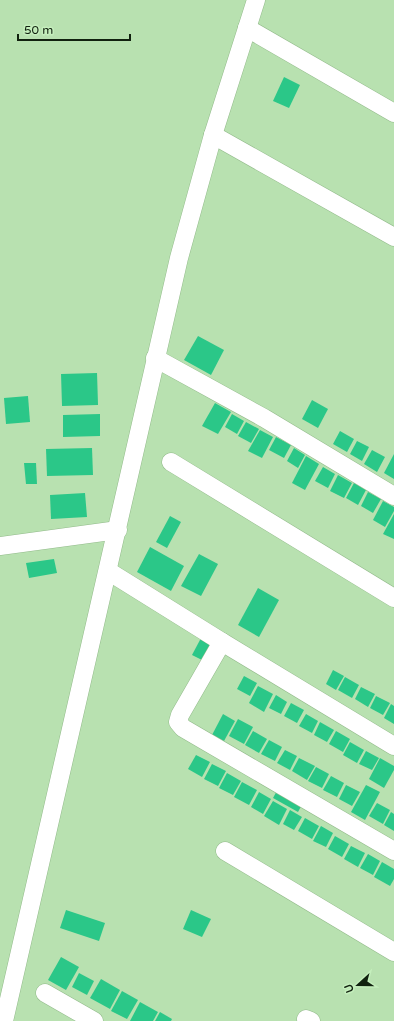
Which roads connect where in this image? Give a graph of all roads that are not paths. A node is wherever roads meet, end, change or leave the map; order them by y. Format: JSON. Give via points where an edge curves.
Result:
{"nodes":[{"id":1,"x":256,"y":0,"type":"edge"},
{"id":2,"x":247,"y":28,"type":"junction"},
{"id":3,"x":394,"y":113,"type":"edge"},
{"id":4,"x":213,"y":135,"type":"junction"},
{"id":5,"x":394,"y":237,"type":"edge"},
{"id":6,"x":156,"y":358,"type":"junction"},
{"id":7,"x":171,"y":462,"type":"dead end"},
{"id":8,"x":394,"y":496,"type":"edge"},
{"id":9,"x":118,"y":530,"type":"junction"},
{"id":10,"x":0,"y":546,"type":"edge"},
{"id":11,"x":108,"y":571,"type":"junction"},
{"id":12,"x":394,"y":598,"type":"edge"},
{"id":13,"x":222,"y":642,"type":"junction"},
{"id":14,"x":394,"y":746,"type":"edge"},
{"id":15,"x":394,"y":850,"type":"edge"},
{"id":16,"x":225,"y":851,"type":"dead end"},
{"id":17,"x":394,"y":952,"type":"edge"},
{"id":18,"x":46,"y":993,"type":"dead end"},
{"id":19,"x":4,"y":1021,"type":"edge"},
{"id":20,"x":94,"y":1021,"type":"edge"}],
"edges":[{"from":1,"to":2,"type":"street"},
{"from":2,"to":3,"type":"street"},
{"from":2,"to":4,"type":"street"},
{"from":4,"to":5,"type":"street"},
{"from":4,"to":6,"type":"street","via":[[179,258]]},
{"from":6,"to":8,"type":"street","via":[[257,414]]},
{"from":6,"to":9,"type":"street"},
{"from":7,"to":12,"type":"street"},
{"from":9,"to":10,"type":"street"},
{"from":9,"to":11,"type":"street"},
{"from":11,"to":13,"type":"street"},
{"from":11,"to":19,"type":"street"},
{"from":13,"to":14,"type":"street"},
{"from":13,"to":15,"type":"street","via":[[180,715],[180,726]]},
{"from":16,"to":17,"type":"street"},
{"from":18,"to":20,"type":"street"}]}
